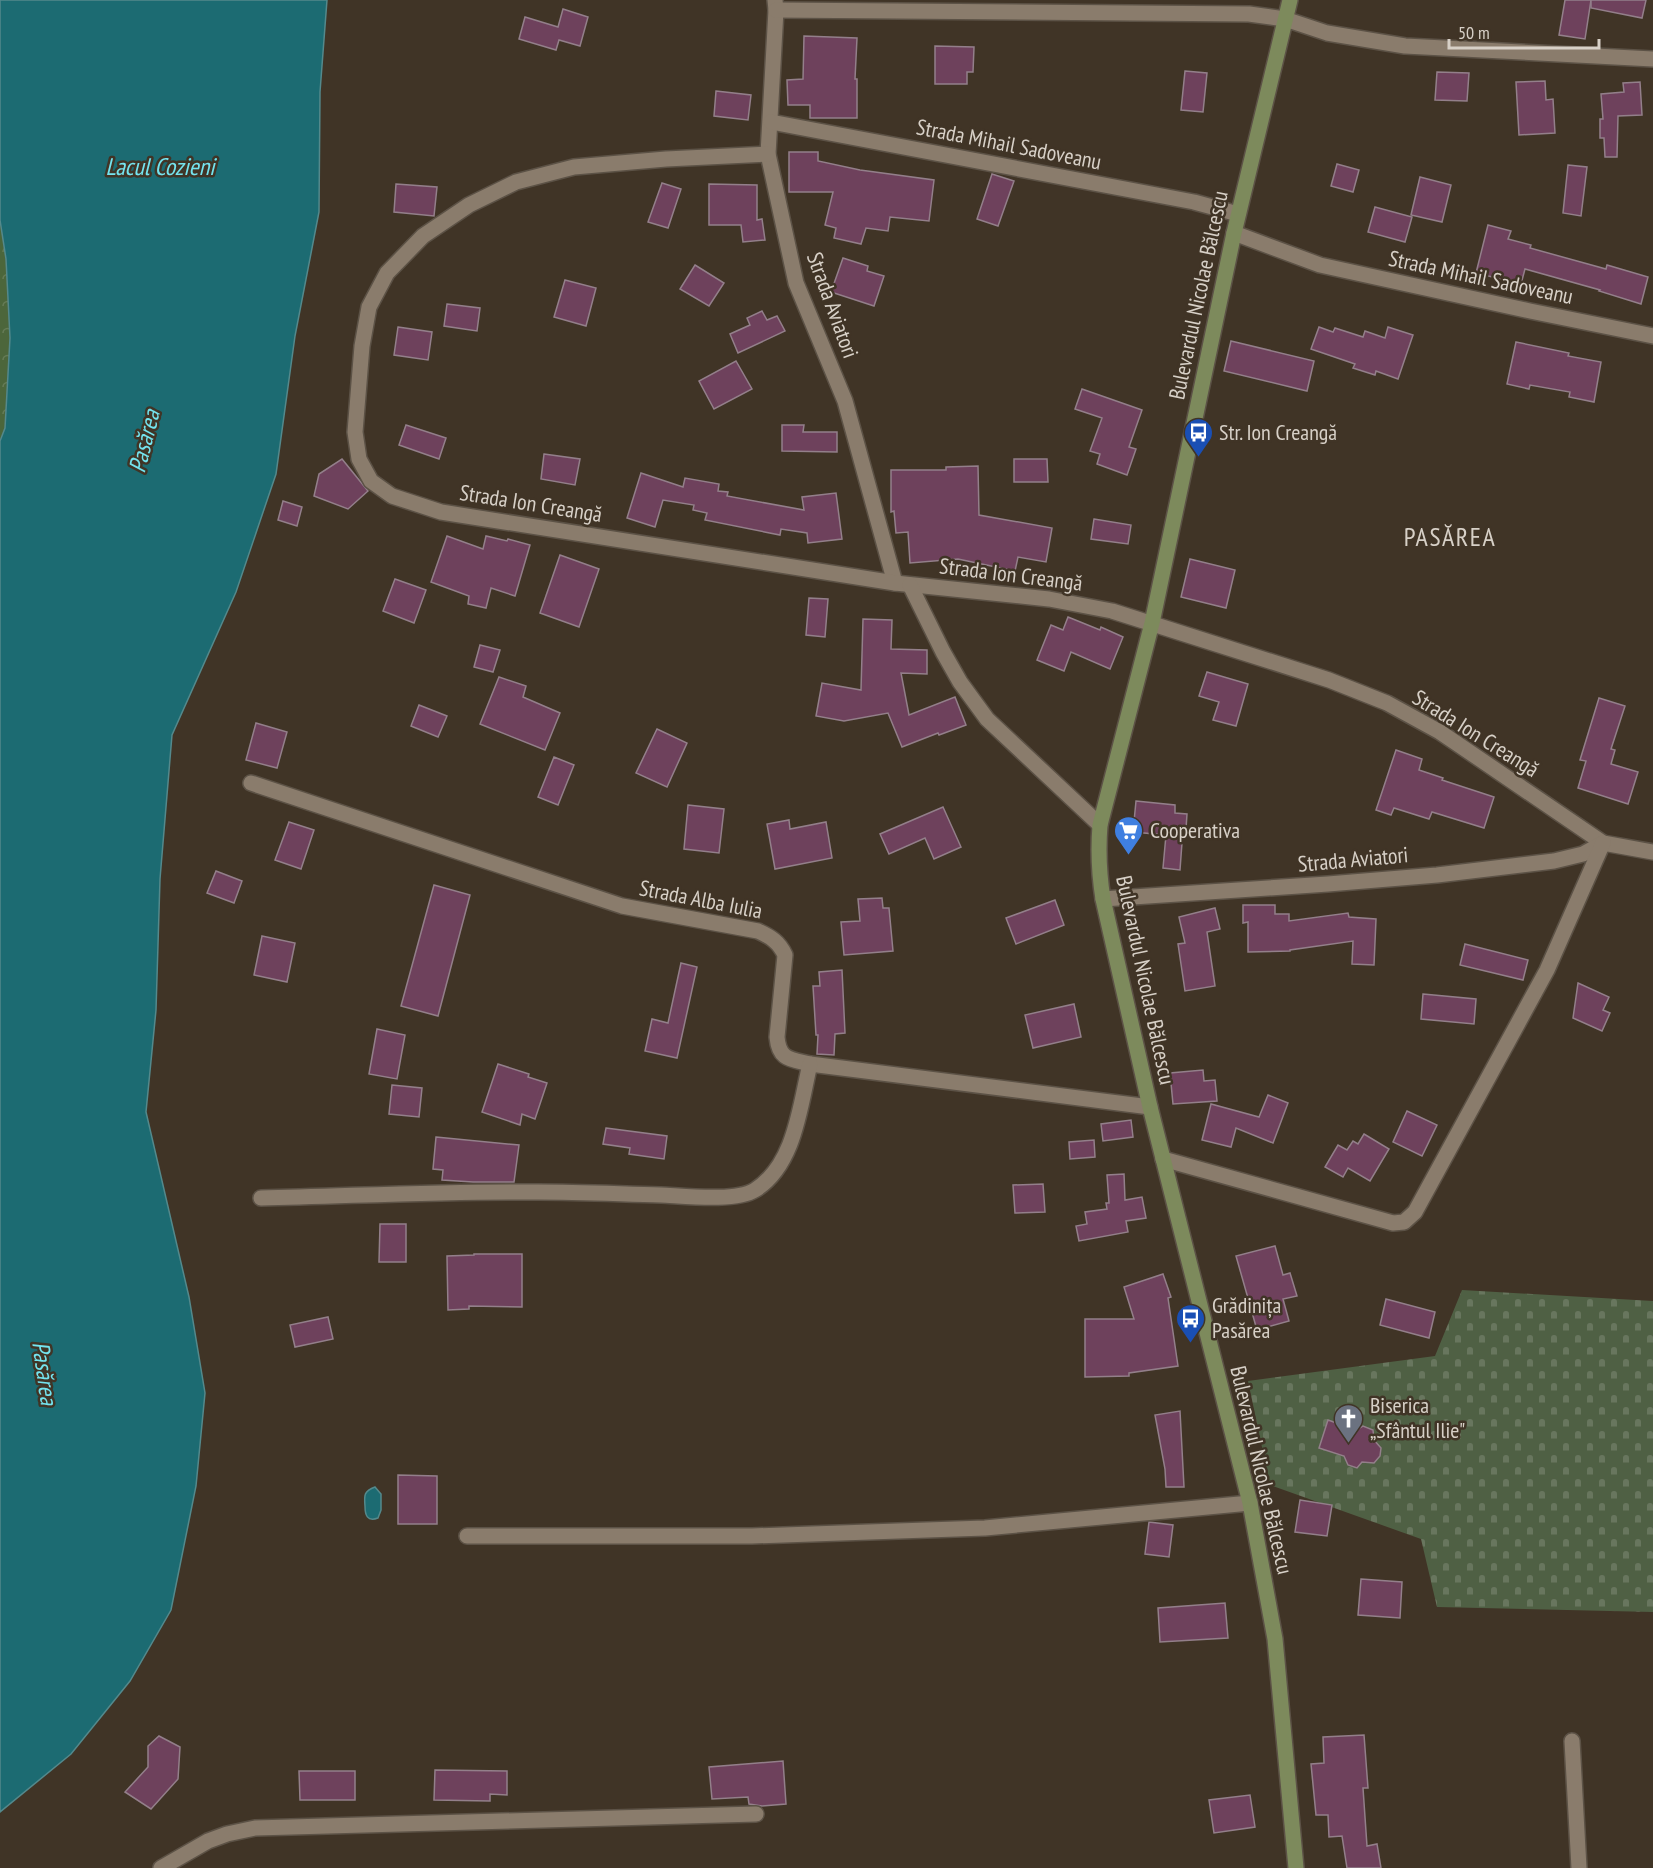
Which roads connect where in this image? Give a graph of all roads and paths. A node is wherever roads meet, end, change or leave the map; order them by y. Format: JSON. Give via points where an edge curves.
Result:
{"nodes":[{"id":1,"x":1290,"y":0,"type":"edge"},
{"id":2,"x":775,"y":5,"type":"edge"},
{"id":3,"x":1285,"y":19,"type":"junction"},
{"id":4,"x":1653,"y":59,"type":"edge"},
{"id":5,"x":771,"y":122,"type":"junction"},
{"id":6,"x":768,"y":154,"type":"junction"},
{"id":7,"x":1238,"y":214,"type":"junction"},
{"id":8,"x":1233,"y":233,"type":"junction"},
{"id":9,"x":1653,"y":336,"type":"edge"},
{"id":10,"x":902,"y":584,"type":"junction"},
{"id":11,"x":1152,"y":623,"type":"junction"},
{"id":12,"x":251,"y":783,"type":"dead end"},
{"id":13,"x":1100,"y":825,"type":"junction"},
{"id":14,"x":1603,"y":843,"type":"junction"},
{"id":15,"x":1653,"y":852,"type":"edge"},
{"id":16,"x":1103,"y":899,"type":"junction"},
{"id":17,"x":810,"y":1064,"type":"junction"},
{"id":18,"x":1150,"y":1107,"type":"junction"},
{"id":19,"x":1163,"y":1159,"type":"junction"},
{"id":20,"x":261,"y":1198,"type":"dead end"},
{"id":21,"x":1250,"y":1503,"type":"junction"},
{"id":22,"x":466,"y":1536,"type":"dead end"},
{"id":23,"x":1572,"y":1741,"type":"dead end"},
{"id":24,"x":756,"y":1814,"type":"dead end"},
{"id":25,"x":161,"y":1868,"type":"edge"},
{"id":26,"x":1296,"y":1868,"type":"edge"},
{"id":27,"x":1579,"y":1868,"type":"edge"}],
"edges":[{"from":1,"to":3,"type":"main road","name":"Bulevardul Nicolae Bălcescu"},
{"from":2,"to":3,"type":"street","via":[[1249,14]]},
{"from":2,"to":5,"type":"street","name":"Strada Aviatori"},
{"from":3,"to":4,"type":"street","via":[[1327,33],[1405,46]]},
{"from":3,"to":7,"type":"main road","name":"Bulevardul Nicolae Bălcescu"},
{"from":5,"to":6,"type":"street","name":"Strada Aviatori"},
{"from":5,"to":7,"type":"street","name":"Strada Mihail Sadoveanu","via":[[1194,202]]},
{"from":6,"to":10,"type":"street","name":"Strada Aviatori","via":[[796,283],[845,401]]},
{"from":6,"to":10,"type":"street","name":"Strada Ion Creangă","via":[[574,167],[516,182],[469,205],[423,236],[387,273],[369,307],[355,432],[359,459],[372,481],[392,496],[441,512]]},
{"from":7,"to":8,"type":"main road","name":"Bulevardul Nicolae Bălcescu"},
{"from":8,"to":9,"type":"street","name":"Strada Mihail Sadoveanu","via":[[1320,265]]},
{"from":8,"to":11,"type":"main road","name":"Bulevardul Nicolae Bălcescu"},
{"from":10,"to":11,"type":"street","name":"Strada Ion Creangă","via":[[1049,599],[1112,610]]},
{"from":10,"to":13,"type":"street","name":"Strada Aviatori","via":[[987,719]]},
{"from":11,"to":13,"type":"main road","name":"Bulevardul Nicolae Bălcescu"},
{"from":11,"to":14,"type":"street","name":"Strada Ion Creangă","via":[[1329,680],[1387,703],[1440,732]]},
{"from":12,"to":17,"type":"street","name":"Strada Alba Iulia","via":[[622,906],[758,931],[771,937],[785,955],[778,1048],[789,1059]]},
{"from":13,"to":16,"type":"main road","name":"Bulevardul Nicolae Bălcescu"},
{"from":14,"to":15,"type":"street","name":"Strada Ion Creangă"},
{"from":14,"to":16,"type":"street","name":"Strada Aviatori","via":[[1582,854],[1531,864],[1328,884]]},
{"from":14,"to":19,"type":"street","via":[[1547,970],[1415,1212],[1404,1222],[1393,1223]]},
{"from":16,"to":18,"type":"main road","name":"Bulevardul Nicolae Bălcescu"},
{"from":17,"to":18,"type":"street","name":"Strada Alba Iulia"},
{"from":17,"to":20,"type":"street","via":[[792,1136],[781,1162],[767,1181],[740,1196],[538,1192]]},
{"from":18,"to":19,"type":"main road","name":"Bulevardul Nicolae Bălcescu"},
{"from":19,"to":21,"type":"main road","name":"Bulevardul Nicolae Bălcescu"},
{"from":21,"to":22,"type":"street","via":[[985,1528],[752,1536]]},
{"from":21,"to":26,"type":"main road","name":"Bulevardul Nicolae Bălcescu","via":[[1275,1639]]},
{"from":23,"to":27,"type":"street"},
{"from":24,"to":25,"type":"street","via":[[255,1828],[208,1841]]}]}
